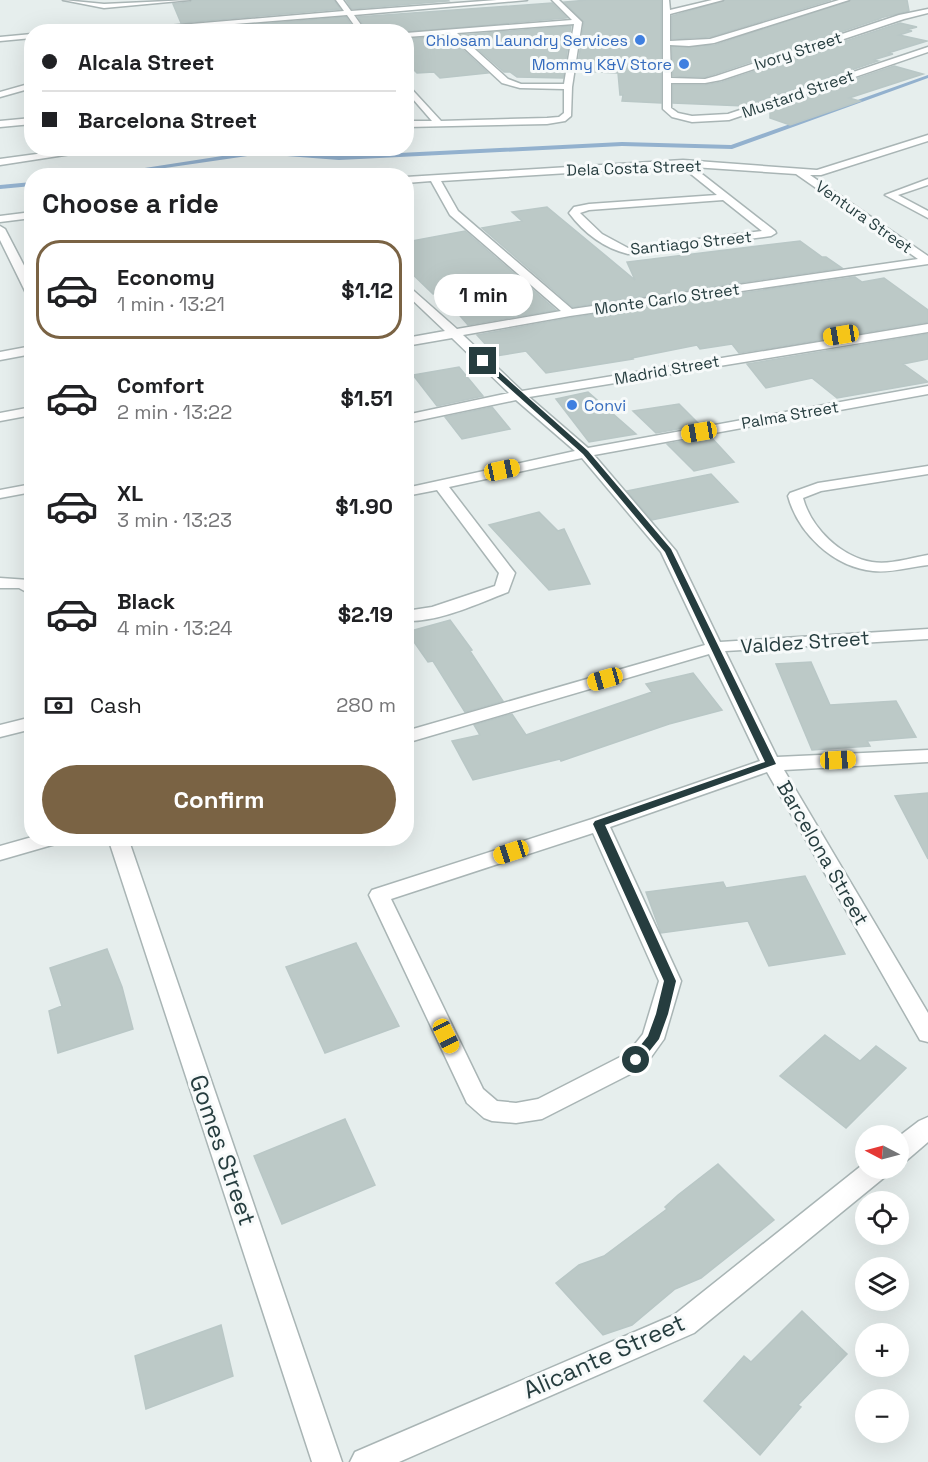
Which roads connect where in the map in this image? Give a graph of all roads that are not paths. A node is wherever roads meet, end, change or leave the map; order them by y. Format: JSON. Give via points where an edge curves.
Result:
{"nodes":[{"id":1,"x":66,"y":0,"type":"edge"},
{"id":2,"x":187,"y":0,"type":"edge"},
{"id":3,"x":339,"y":0,"type":"edge"},
{"id":4,"x":524,"y":0,"type":"edge"},
{"id":5,"x":555,"y":0,"type":"edge"},
{"id":6,"x":666,"y":0,"type":"edge"},
{"id":7,"x":720,"y":0,"type":"edge"},
{"id":8,"x":846,"y":0,"type":"edge"},
{"id":9,"x":928,"y":11,"type":"edge"},
{"id":10,"x":349,"y":13,"type":"junction"},
{"id":11,"x":667,"y":13,"type":"junction"},
{"id":12,"x":578,"y":22,"type":"junction"},
{"id":13,"x":246,"y":24,"type":"edge"},
{"id":14,"x":357,"y":24,"type":"edge"},
{"id":15,"x":451,"y":32,"type":"junction"},
{"id":16,"x":414,"y":34,"type":"edge"},
{"id":17,"x":24,"y":37,"type":"edge"},
{"id":18,"x":0,"y":39,"type":"edge"},
{"id":19,"x":665,"y":43,"type":"junction"},
{"id":20,"x":928,"y":49,"type":"edge"},
{"id":21,"x":666,"y":80,"type":"junction"},
{"id":22,"x":568,"y":87,"type":"junction"},
{"id":23,"x":24,"y":88,"type":"edge"},
{"id":24,"x":24,"y":90,"type":"edge"},
{"id":25,"x":14,"y":91,"type":"junction"},
{"id":26,"x":414,"y":94,"type":"edge"},
{"id":27,"x":0,"y":95,"type":"edge"},
{"id":28,"x":24,"y":122,"type":"edge"},
{"id":29,"x":438,"y":123,"type":"junction"},
{"id":30,"x":0,"y":124,"type":"edge"},
{"id":31,"x":414,"y":124,"type":"edge"},
{"id":32,"x":928,"y":138,"type":"edge"},
{"id":33,"x":911,"y":144,"type":"junction"},
{"id":34,"x":928,"y":149,"type":"edge"},
{"id":35,"x":45,"y":156,"type":"edge"},
{"id":36,"x":0,"y":162,"type":"edge"},
{"id":37,"x":683,"y":163,"type":"junction"},
{"id":38,"x":800,"y":173,"type":"junction"},
{"id":39,"x":435,"y":178,"type":"junction"},
{"id":40,"x":414,"y":179,"type":"edge"},
{"id":41,"x":928,"y":182,"type":"edge"},
{"id":42,"x":724,"y":197,"type":"junction"},
{"id":43,"x":928,"y":215,"type":"edge"},
{"id":44,"x":24,"y":216,"type":"edge"},
{"id":45,"x":0,"y":219,"type":"edge"},
{"id":46,"x":0,"y":229,"type":"edge"},
{"id":47,"x":928,"y":261,"type":"edge"},
{"id":48,"x":24,"y":277,"type":"edge"},
{"id":49,"x":414,"y":295,"type":"edge"},
{"id":50,"x":570,"y":313,"type":"junction"},
{"id":51,"x":928,"y":320,"type":"edge"},
{"id":52,"x":928,"y":328,"type":"edge"},
{"id":53,"x":454,"y":333,"type":"junction"},
{"id":54,"x":414,"y":340,"type":"edge"},
{"id":55,"x":24,"y":352,"type":"edge"},
{"id":56,"x":0,"y":356,"type":"edge"},
{"id":57,"x":928,"y":390,"type":"edge"},
{"id":58,"x":516,"y":392,"type":"junction"},
{"id":59,"x":414,"y":410,"type":"edge"},
{"id":60,"x":24,"y":412,"type":"edge"},
{"id":61,"x":0,"y":417,"type":"edge"},
{"id":62,"x":414,"y":417,"type":"edge"},
{"id":63,"x":585,"y":453,"type":"junction"},
{"id":64,"x":922,"y":471,"type":"edge"},
{"id":65,"x":928,"y":483,"type":"edge"},
{"id":66,"x":440,"y":484,"type":"junction"},
{"id":67,"x":24,"y":490,"type":"edge"},
{"id":68,"x":414,"y":490,"type":"edge"},
{"id":69,"x":0,"y":494,"type":"edge"},
{"id":70,"x":24,"y":500,"type":"edge"},
{"id":71,"x":0,"y":504,"type":"edge"},
{"id":72,"x":928,"y":560,"type":"edge"},
{"id":73,"x":0,"y":583,"type":"edge"},
{"id":74,"x":24,"y":584,"type":"edge"},
{"id":75,"x":414,"y":617,"type":"edge"},
{"id":76,"x":928,"y":634,"type":"edge"},
{"id":77,"x":715,"y":647,"type":"junction"},
{"id":78,"x":24,"y":725,"type":"edge"},
{"id":79,"x":0,"y":731,"type":"edge"},
{"id":80,"x":414,"y":735,"type":"edge"},
{"id":81,"x":928,"y":756,"type":"edge"},
{"id":82,"x":771,"y":764,"type":"junction"},
{"id":83,"x":599,"y":824,"type":"junction"},
{"id":84,"x":24,"y":846,"type":"edge"},
{"id":85,"x":121,"y":846,"type":"edge"},
{"id":86,"x":0,"y":853,"type":"edge"},
{"id":87,"x":928,"y":1033,"type":"edge"},
{"id":88,"x":928,"y":1128,"type":"edge"},
{"id":89,"x":909,"y":1143,"type":"edge"},
{"id":90,"x":864,"y":1179,"type":"edge"},
{"id":91,"x":327,"y":1462,"type":"edge"},
{"id":92,"x":365,"y":1462,"type":"edge"}],
"edges":[{"from":1,"to":2,"type":"street","via":[[105,6]]},
{"from":3,"to":10,"type":"street"},
{"from":4,"to":10,"type":"street"},
{"from":5,"to":12,"type":"street"},
{"from":6,"to":11,"type":"street"},
{"from":7,"to":11,"type":"street"},
{"from":8,"to":19,"type":"street","via":[[711,40]]},
{"from":9,"to":21,"type":"street","name":"Ivory Street","via":[[718,78]]},
{"from":10,"to":13,"type":"street"},
{"from":10,"to":14,"type":"street"},
{"from":11,"to":19,"type":"street"},
{"from":12,"to":15,"type":"street"},
{"from":12,"to":22,"type":"street"},
{"from":15,"to":16,"type":"street"},
{"from":15,"to":22,"type":"street","via":[[505,81],[520,86]]},
{"from":17,"to":18,"type":"street"},
{"from":19,"to":21,"type":"street"},
{"from":20,"to":21,"type":"street","name":"Mustard Street","via":[[729,117],[692,119],[675,115],[667,110]]},
{"from":22,"to":29,"type":"street","via":[[568,114],[562,119]]},
{"from":23,"to":25,"type":"street"},
{"from":24,"to":25,"type":"street"},
{"from":25,"to":27,"type":"street"},
{"from":26,"to":29,"type":"street"},
{"from":28,"to":30,"type":"street"},
{"from":29,"to":31,"type":"street"},
{"from":32,"to":33,"type":"street","name":"Dela Costa Street"},
{"from":33,"to":34,"type":"street"},
{"from":33,"to":38,"type":"street","name":"Dela Costa Street","via":[[835,169]]},
{"from":35,"to":36,"type":"street"},
{"from":37,"to":38,"type":"street","name":"Dela Costa Street"},
{"from":37,"to":39,"type":"street","name":"Dela Costa Street"},
{"from":37,"to":42,"type":"street","name":"Santiago Street"},
{"from":38,"to":47,"type":"street","name":"Ventura Street"},
{"from":39,"to":40,"type":"street","name":"Dela Costa Street"},
{"from":39,"to":50,"type":"street","via":[[454,213]]},
{"from":41,"to":43,"type":"street","via":[[890,195]]},
{"from":42,"to":42,"type":"street","name":"Santiago Street","via":[[771,233],[628,251],[617,249],[574,213],[589,207]]},
{"from":44,"to":45,"type":"street"},
{"from":46,"to":48,"type":"street"},
{"from":47,"to":50,"type":"street","name":"Monte Carlo Street"},
{"from":49,"to":53,"type":"street","name":"Barcelona Street"},
{"from":50,"to":53,"type":"street","name":"Monte Carlo Street"},
{"from":51,"to":58,"type":"street","name":"Madrid Street"},
{"from":52,"to":58,"type":"street","name":"Madrid Street"},
{"from":53,"to":54,"type":"street","name":"Monte Carlo Street"},
{"from":53,"to":58,"type":"street","name":"Barcelona Street"},
{"from":55,"to":56,"type":"street"},
{"from":57,"to":63,"type":"street","name":"Palma Street"},
{"from":58,"to":59,"type":"street","name":"Madrid Street"},
{"from":58,"to":62,"type":"street","name":"Madrid Street"},
{"from":58,"to":63,"type":"street","name":"Barcelona Street"},
{"from":60,"to":61,"type":"street"},
{"from":63,"to":66,"type":"street","name":"Palma Street"},
{"from":63,"to":77,"type":"street","name":"Barcelona Street","via":[[668,551]]},
{"from":64,"to":65,"type":"street"},
{"from":64,"to":72,"type":"street","via":[[818,487],[795,496],[805,521],[846,558],[870,567]]},
{"from":66,"to":68,"type":"street","name":"Palma Street"},
{"from":66,"to":75,"type":"street","via":[[507,573],[502,589]]},
{"from":67,"to":69,"type":"street"},
{"from":70,"to":71,"type":"street"},
{"from":73,"to":74,"type":"street"},
{"from":76,"to":77,"type":"street","name":"Valdez Street"},
{"from":77,"to":80,"type":"street","name":"Valdez Street"},
{"from":77,"to":82,"type":"street","name":"Barcelona Street"},
{"from":78,"to":79,"type":"street"},
{"from":81,"to":82,"type":"street"},
{"from":82,"to":83,"type":"street"},
{"from":82,"to":87,"type":"street","name":"Barcelona Street"},
{"from":83,"to":83,"type":"street","via":[[670,981],[653,1039],[636,1060],[542,1109],[492,1111],[475,1096],[379,895]]},
{"from":84,"to":86,"type":"street"},
{"from":85,"to":91,"type":"street","name":"Gomes Street"},
{"from":88,"to":89,"type":"street"},
{"from":90,"to":92,"type":"street","name":"Alicante Street","via":[[684,1324]]}]}
